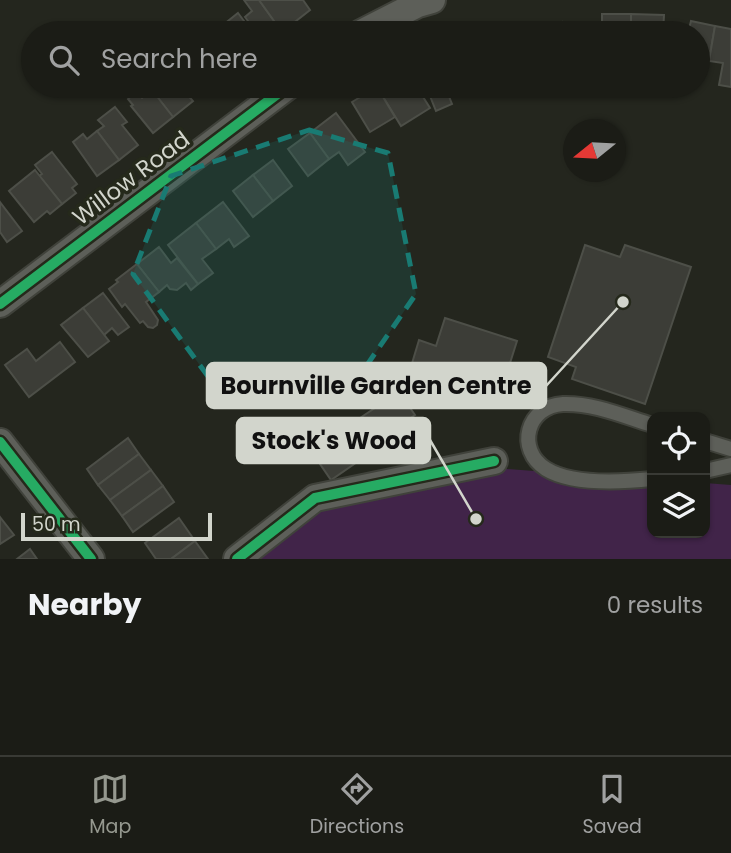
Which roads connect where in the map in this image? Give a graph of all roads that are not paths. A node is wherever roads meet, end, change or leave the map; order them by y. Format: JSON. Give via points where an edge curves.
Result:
{"nodes":[{"id":1,"x":423,"y":1,"type":"edge"},
{"id":2,"x":384,"y":21,"type":"edge"},
{"id":3,"x":272,"y":98,"type":"edge"},
{"id":4,"x":0,"y":304,"type":"edge"},
{"id":5,"x":647,"y":423,"type":"edge"},
{"id":6,"x":0,"y":442,"type":"edge"},
{"id":7,"x":710,"y":443,"type":"edge"},
{"id":8,"x":731,"y":449,"type":"edge"},
{"id":9,"x":494,"y":461,"type":"dead end"},
{"id":10,"x":731,"y":465,"type":"edge"},
{"id":11,"x":710,"y":470,"type":"edge"},
{"id":12,"x":647,"y":479,"type":"edge"},
{"id":13,"x":91,"y":559,"type":"edge"},
{"id":14,"x":237,"y":559,"type":"edge"}],
"edges":[{"from":1,"to":2,"type":"street"},
{"from":3,"to":4,"type":"street","name":"Willow Road"},
{"from":5,"to":12,"type":"lane","via":[[602,409],[561,404],[536,416],[528,447],[533,459],[549,471],[592,482]]},
{"from":6,"to":13,"type":"street"},
{"from":7,"to":8,"type":"lane"},
{"from":9,"to":14,"type":"street","via":[[315,498]]},
{"from":10,"to":11,"type":"lane"}]}
